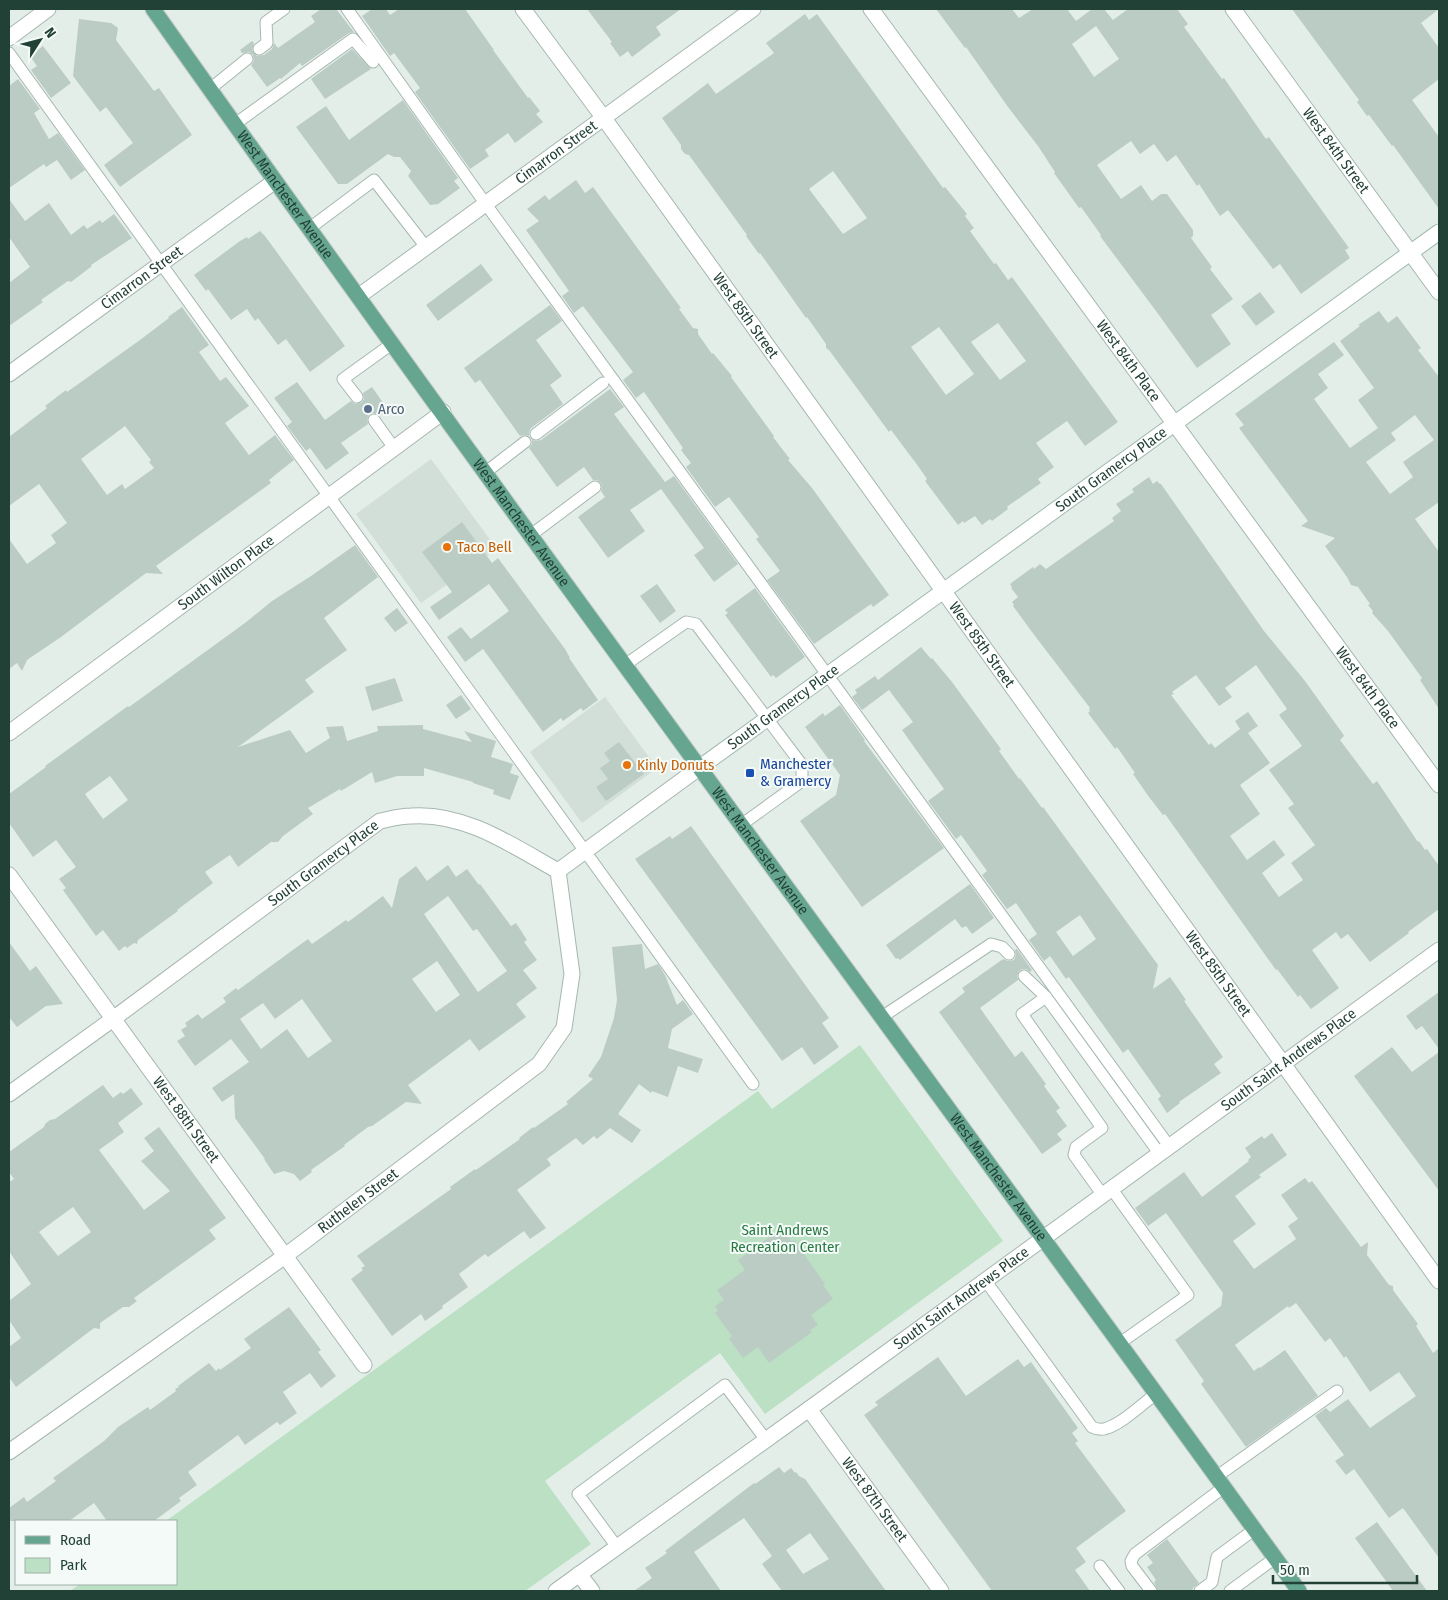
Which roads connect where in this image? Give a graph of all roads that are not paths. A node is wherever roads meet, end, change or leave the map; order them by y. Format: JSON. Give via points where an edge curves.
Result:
{"nodes":[{"id":1,"x":48,"y":9,"type":"edge"},
{"id":2,"x":153,"y":9,"type":"edge"},
{"id":3,"x":284,"y":9,"type":"edge"},
{"id":4,"x":346,"y":9,"type":"edge"},
{"id":5,"x":523,"y":9,"type":"edge"},
{"id":6,"x":753,"y":9,"type":"edge"},
{"id":7,"x":871,"y":9,"type":"edge"},
{"id":8,"x":1233,"y":9,"type":"edge"},
{"id":9,"x":9,"y":38,"type":"edge"},
{"id":10,"x":259,"y":50,"type":"dead end"},
{"id":11,"x":9,"y":53,"type":"edge"},
{"id":12,"x":247,"y":59,"type":"dead end"},
{"id":13,"x":373,"y":62,"type":"dead end"},
{"id":14,"x":210,"y":89,"type":"junction"},
{"id":15,"x":603,"y":117,"type":"junction"},
{"id":16,"x":235,"y":124,"type":"junction"},
{"id":17,"x":275,"y":181,"type":"junction"},
{"id":18,"x":485,"y":203,"type":"junction"},
{"id":19,"x":310,"y":228,"type":"junction"},
{"id":20,"x":1439,"y":232,"type":"edge"},
{"id":21,"x":426,"y":247,"type":"junction"},
{"id":22,"x":1411,"y":253,"type":"junction"},
{"id":23,"x":160,"y":263,"type":"junction"},
{"id":24,"x":1439,"y":292,"type":"edge"},
{"id":25,"x":359,"y":296,"type":"junction"},
{"id":26,"x":393,"y":343,"type":"junction"},
{"id":27,"x":9,"y":374,"type":"edge"},
{"id":28,"x":603,"y":383,"type":"dead end"},
{"id":29,"x":357,"y":397,"type":"dead end"},
{"id":30,"x":443,"y":412,"type":"junction"},
{"id":31,"x":374,"y":420,"type":"dead end"},
{"id":32,"x":1175,"y":424,"type":"junction"},
{"id":33,"x":536,"y":434,"type":"dead end"},
{"id":34,"x":525,"y":442,"type":"dead end"},
{"id":35,"x":394,"y":448,"type":"junction"},
{"id":36,"x":486,"y":472,"type":"junction"},
{"id":37,"x":595,"y":487,"type":"dead end"},
{"id":38,"x":329,"y":497,"type":"junction"},
{"id":39,"x":531,"y":535,"type":"junction"},
{"id":40,"x":944,"y":591,"type":"junction"},
{"id":41,"x":625,"y":665,"type":"junction"},
{"id":42,"x":828,"y":675,"type":"junction"},
{"id":43,"x":768,"y":719,"type":"junction"},
{"id":44,"x":9,"y":732,"type":"edge"},
{"id":45,"x":700,"y":768,"type":"junction"},
{"id":46,"x":1439,"y":786,"type":"edge"},
{"id":47,"x":741,"y":825,"type":"junction"},
{"id":48,"x":585,"y":851,"type":"junction"},
{"id":49,"x":558,"y":871,"type":"junction"},
{"id":50,"x":9,"y":875,"type":"edge"},
{"id":51,"x":1439,"y":950,"type":"edge"},
{"id":52,"x":1009,"y":954,"type":"dead end"},
{"id":53,"x":1024,"y":976,"type":"dead end"},
{"id":54,"x":1046,"y":996,"type":"junction"},
{"id":55,"x":882,"y":1017,"type":"junction"},
{"id":56,"x":113,"y":1019,"type":"junction"},
{"id":57,"x":1282,"y":1063,"type":"junction"},
{"id":58,"x":753,"y":1084,"type":"dead end"},
{"id":59,"x":9,"y":1094,"type":"edge"},
{"id":60,"x":1164,"y":1149,"type":"junction"},
{"id":61,"x":1107,"y":1191,"type":"junction"},
{"id":62,"x":1044,"y":1237,"type":"junction"},
{"id":63,"x":285,"y":1256,"type":"junction"},
{"id":64,"x":985,"y":1280,"type":"junction"},
{"id":65,"x":1439,"y":1281,"type":"edge"},
{"id":66,"x":1120,"y":1343,"type":"junction"},
{"id":67,"x":364,"y":1365,"type":"dead end"},
{"id":68,"x":1337,"y":1391,"type":"dead end"},
{"id":69,"x":1157,"y":1393,"type":"junction"},
{"id":70,"x":809,"y":1409,"type":"junction"},
{"id":71,"x":766,"y":1440,"type":"junction"},
{"id":72,"x":9,"y":1452,"type":"edge"},
{"id":73,"x":1220,"y":1482,"type":"junction"},
{"id":74,"x":1254,"y":1529,"type":"junction"},
{"id":75,"x":617,"y":1547,"type":"junction"},
{"id":76,"x":1275,"y":1558,"type":"junction"},
{"id":77,"x":1100,"y":1566,"type":"dead end"},
{"id":78,"x":579,"y":1574,"type":"junction"},
{"id":79,"x":1293,"y":1589,"type":"edge"},
{"id":80,"x":556,"y":1591,"type":"edge"},
{"id":81,"x":592,"y":1591,"type":"edge"},
{"id":82,"x":941,"y":1591,"type":"edge"},
{"id":83,"x":1119,"y":1591,"type":"edge"},
{"id":84,"x":1151,"y":1591,"type":"edge"},
{"id":85,"x":1200,"y":1591,"type":"edge"},
{"id":86,"x":1230,"y":1591,"type":"edge"}],
"edges":[{"from":1,"to":9,"type":"street"},
{"from":2,"to":14,"type":"main road","name":"West Manchester Avenue"},
{"from":3,"to":10,"type":"lane","via":[[266,22],[266,43]]},
{"from":4,"to":18,"type":"lane"},
{"from":5,"to":15,"type":"street","name":"West 85th Street"},
{"from":6,"to":15,"type":"street","name":"Cimarron Street"},
{"from":7,"to":32,"type":"street","name":"West 84th Place"},
{"from":8,"to":22,"type":"street","name":"West 84th Street"},
{"from":11,"to":23,"type":"lane"},
{"from":12,"to":14,"type":"lane"},
{"from":13,"to":16,"type":"lane","via":[[353,39]]},
{"from":14,"to":16,"type":"main road","name":"West Manchester Avenue"},
{"from":15,"to":18,"type":"street","name":"Cimarron Street"},
{"from":15,"to":40,"type":"street","name":"West 85th Street"},
{"from":16,"to":17,"type":"main road","name":"West Manchester Avenue"},
{"from":17,"to":19,"type":"main road","name":"West Manchester Avenue"},
{"from":17,"to":23,"type":"street","name":"Cimarron Street"},
{"from":18,"to":21,"type":"street","name":"Cimarron Street"},
{"from":18,"to":42,"type":"lane"},
{"from":19,"to":21,"type":"lane","via":[[374,180]]},
{"from":19,"to":25,"type":"main road","name":"West Manchester Avenue"},
{"from":20,"to":22,"type":"street","name":"South Gramercy Place"},
{"from":21,"to":25,"type":"street","name":"Cimarron Street"},
{"from":22,"to":24,"type":"street","name":"West 84th Street"},
{"from":22,"to":32,"type":"street","name":"South Gramercy Place"},
{"from":23,"to":27,"type":"street","name":"Cimarron Street"},
{"from":23,"to":38,"type":"lane"},
{"from":25,"to":26,"type":"main road","name":"West Manchester Avenue"},
{"from":26,"to":29,"type":"lane","via":[[344,379]]},
{"from":26,"to":30,"type":"main road","name":"West Manchester Avenue"},
{"from":28,"to":33,"type":"lane"},
{"from":30,"to":35,"type":"street","name":"South Wilton Place"},
{"from":30,"to":36,"type":"main road","name":"West Manchester Avenue"},
{"from":31,"to":35,"type":"lane"},
{"from":32,"to":40,"type":"street","name":"South Gramercy Place"},
{"from":32,"to":46,"type":"street","name":"West 84th Place"},
{"from":34,"to":36,"type":"lane"},
{"from":35,"to":38,"type":"street","name":"South Wilton Place"},
{"from":36,"to":39,"type":"main road","name":"West Manchester Avenue"},
{"from":37,"to":39,"type":"lane"},
{"from":38,"to":44,"type":"street","name":"South Wilton Place"},
{"from":38,"to":48,"type":"lane"},
{"from":39,"to":41,"type":"main road","name":"West Manchester Avenue"},
{"from":40,"to":42,"type":"street","name":"South Gramercy Place"},
{"from":40,"to":57,"type":"street","name":"West 85th Street"},
{"from":41,"to":43,"type":"lane","via":[[686,622],[696,624]]},
{"from":41,"to":45,"type":"main road","name":"West Manchester Avenue"},
{"from":42,"to":43,"type":"street","name":"South Gramercy Place"},
{"from":42,"to":60,"type":"lane"},
{"from":43,"to":45,"type":"street","name":"South Gramercy Place"},
{"from":43,"to":47,"type":"lane","via":[[802,765],[802,781]]},
{"from":45,"to":47,"type":"main road","name":"West Manchester Avenue"},
{"from":45,"to":48,"type":"street","name":"South Gramercy Place"},
{"from":47,"to":55,"type":"main road","name":"West Manchester Avenue"},
{"from":48,"to":49,"type":"street","name":"South Gramercy Place"},
{"from":48,"to":58,"type":"lane"},
{"from":49,"to":56,"type":"street","name":"South Gramercy Place","via":[[480,829],[442,818],[411,816],[380,821]]},
{"from":49,"to":63,"type":"street","name":"Ruthelen Street","via":[[572,974],[564,1028],[539,1064]]},
{"from":50,"to":56,"type":"street","name":"West 88th Street"},
{"from":51,"to":57,"type":"street","name":"South Saint Andrews Place"},
{"from":52,"to":55,"type":"lane","via":[[1002,947],[990,944]]},
{"from":53,"to":54,"type":"lane"},
{"from":54,"to":60,"type":"lane"},
{"from":54,"to":61,"type":"lane","via":[[1022,1014],[1102,1128],[1076,1146],[1074,1155]]},
{"from":55,"to":62,"type":"main road","name":"West Manchester Avenue"},
{"from":56,"to":59,"type":"street","name":"South Gramercy Place"},
{"from":56,"to":63,"type":"street","name":"West 88th Street"},
{"from":57,"to":60,"type":"street","name":"South Saint Andrews Place"},
{"from":57,"to":65,"type":"street","name":"West 85th Street"},
{"from":60,"to":61,"type":"street","name":"South Saint Andrews Place"},
{"from":61,"to":62,"type":"street","name":"South Saint Andrews Place"},
{"from":61,"to":66,"type":"lane","via":[[1188,1295]]},
{"from":62,"to":64,"type":"street","name":"South Saint Andrews Place"},
{"from":62,"to":66,"type":"main road","name":"West Manchester Avenue"},
{"from":63,"to":67,"type":"street","name":"West 88th Street"},
{"from":63,"to":72,"type":"street","name":"Ruthelen Street"},
{"from":64,"to":69,"type":"lane","via":[[1092,1427],[1098,1430],[1117,1423]]},
{"from":64,"to":70,"type":"street","name":"South Saint Andrews Place"},
{"from":66,"to":69,"type":"main road","name":"West Manchester Avenue"},
{"from":68,"to":73,"type":"lane"},
{"from":69,"to":73,"type":"main road","name":"West Manchester Avenue"},
{"from":70,"to":71,"type":"street","name":"South Saint Andrews Place"},
{"from":70,"to":82,"type":"street","name":"West 87th Street"},
{"from":71,"to":75,"type":"street","name":"South Saint Andrews Place"},
{"from":71,"to":75,"type":"lane","via":[[725,1385],[578,1494]]},
{"from":73,"to":74,"type":"main road","name":"West Manchester Avenue"},
{"from":73,"to":84,"type":"lane","via":[[1135,1554],[1132,1566]]},
{"from":74,"to":76,"type":"main road","name":"West Manchester Avenue"},
{"from":74,"to":85,"type":"lane","via":[[1217,1557],[1212,1582]]},
{"from":75,"to":78,"type":"street","name":"South Saint Andrews Place"},
{"from":76,"to":79,"type":"main road","name":"West Manchester Avenue"},
{"from":76,"to":86,"type":"lane"},
{"from":77,"to":83,"type":"lane"},
{"from":78,"to":80,"type":"street","name":"South Saint Andrews Place"},
{"from":78,"to":81,"type":"street"}]}
